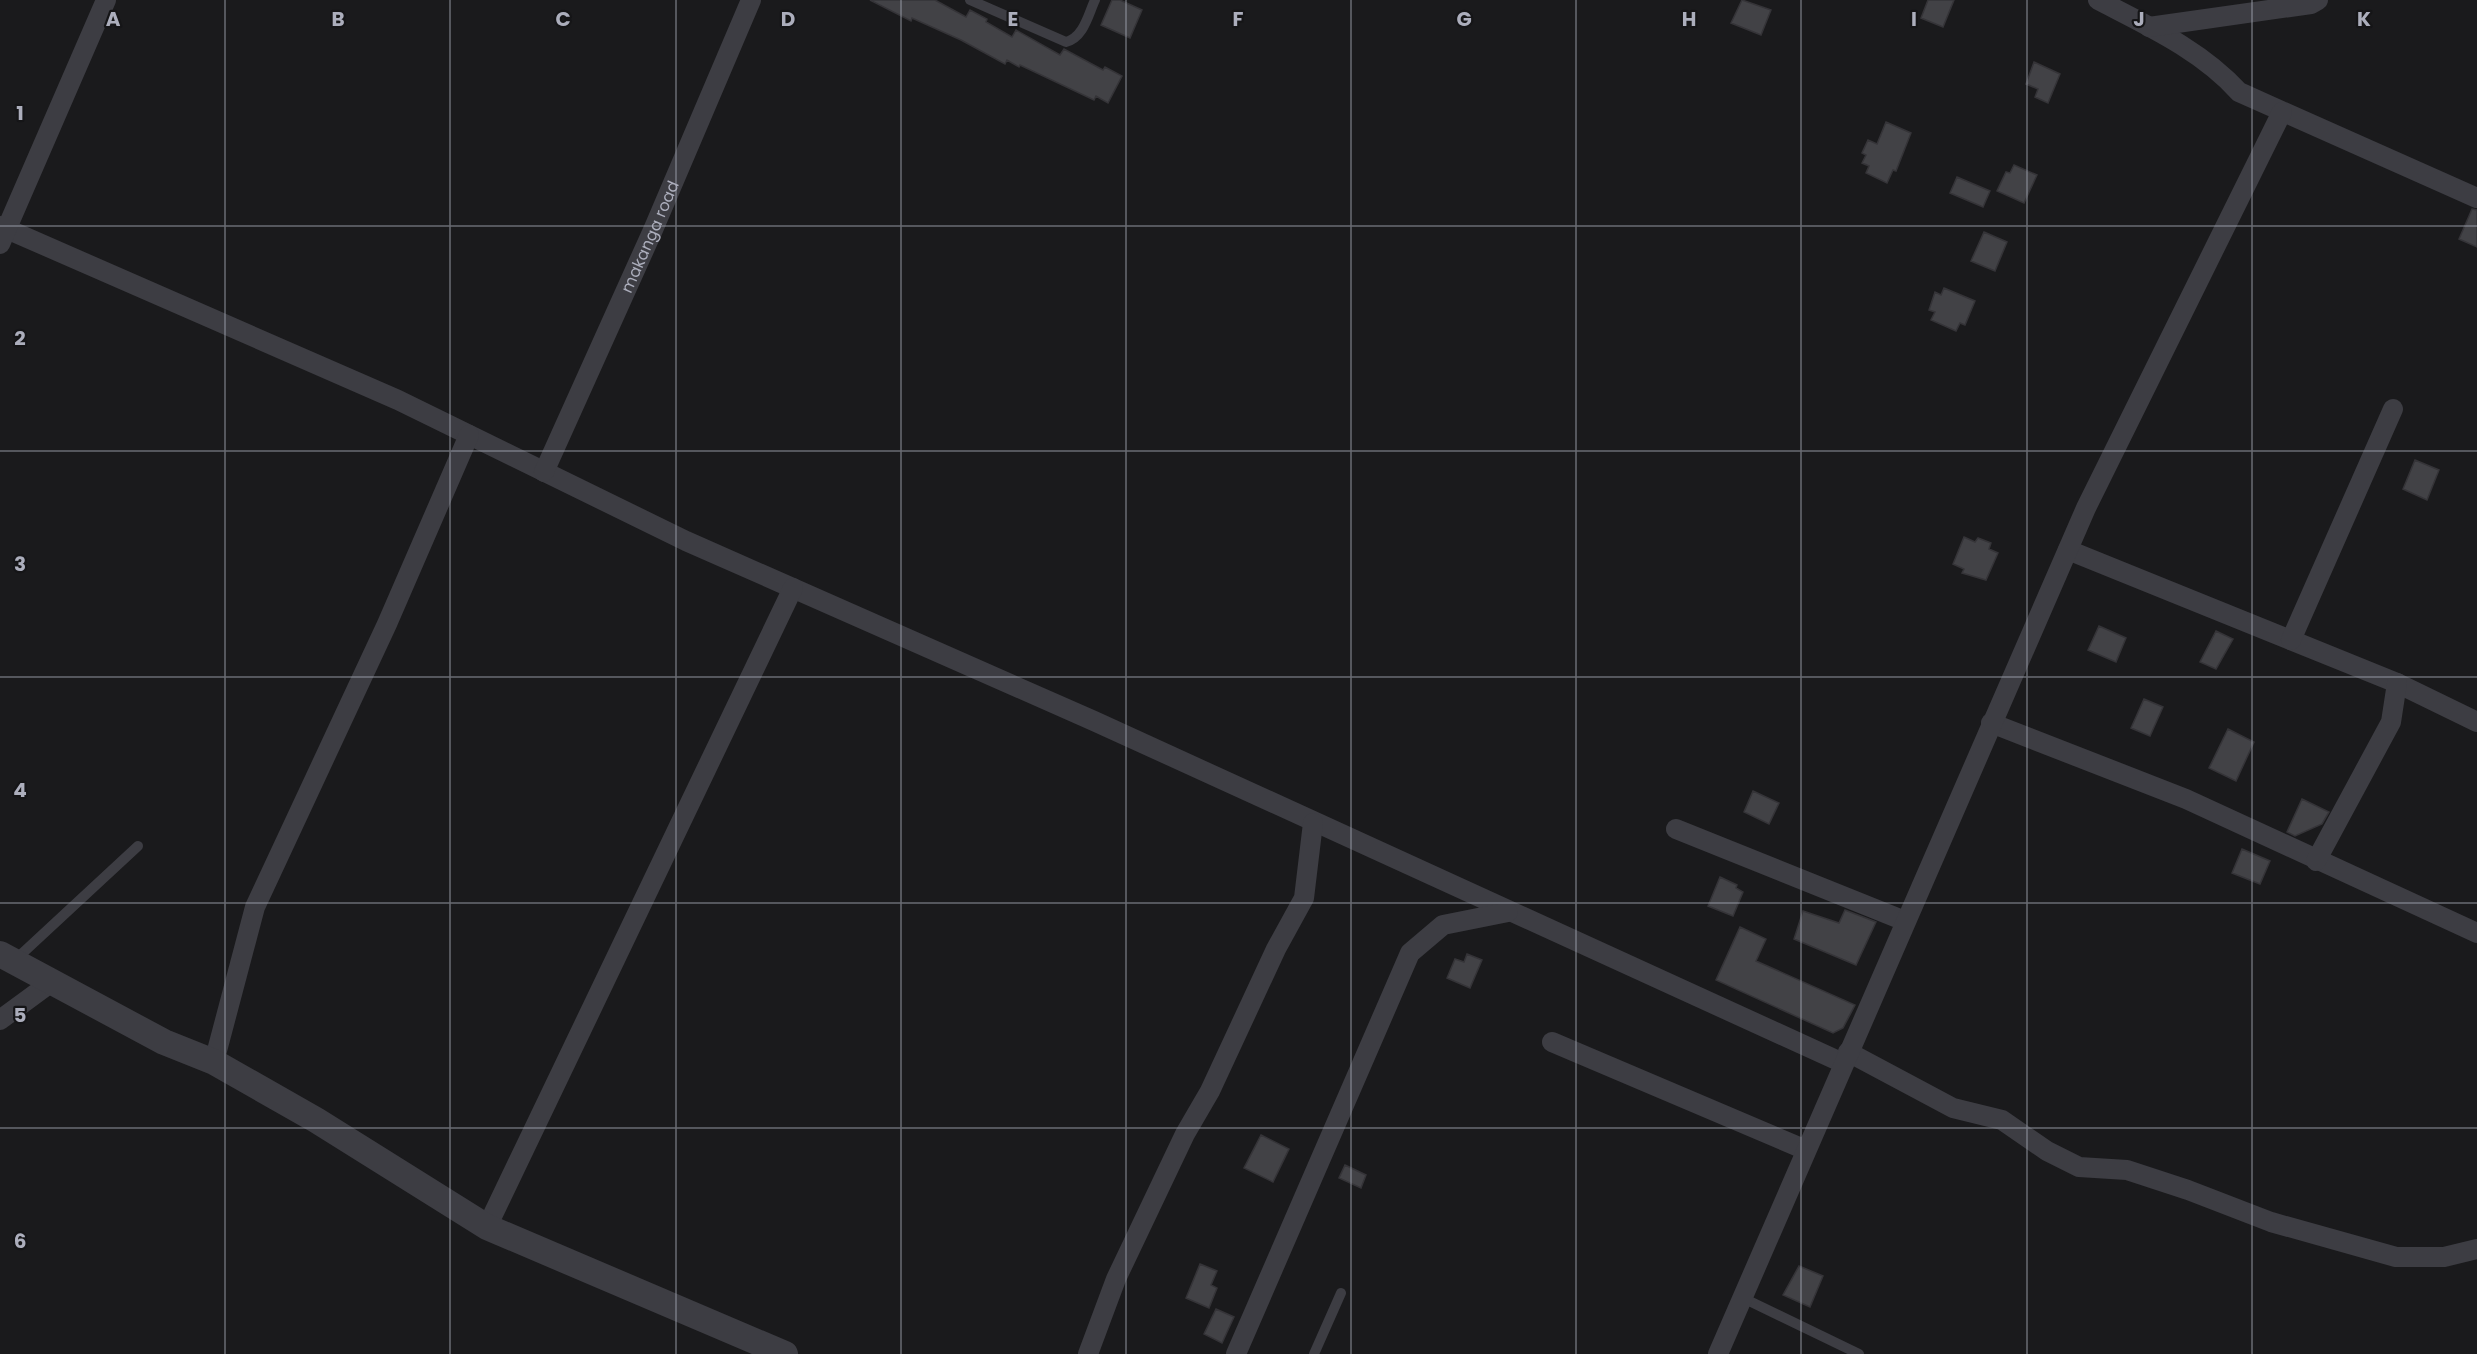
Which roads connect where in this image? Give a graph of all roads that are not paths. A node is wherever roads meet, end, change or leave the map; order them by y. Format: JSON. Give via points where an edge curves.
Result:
{"nodes":[{"id":1,"x":106,"y":0,"type":"edge"},
{"id":2,"x":751,"y":0,"type":"edge"},
{"id":3,"x":970,"y":0,"type":"edge"},
{"id":4,"x":1095,"y":0,"type":"edge"},
{"id":5,"x":2098,"y":0,"type":"edge"},
{"id":6,"x":2318,"y":0,"type":"edge"},
{"id":7,"x":2149,"y":27,"type":"junction"},
{"id":8,"x":2282,"y":111,"type":"junction"},
{"id":9,"x":2477,"y":198,"type":"edge"},
{"id":10,"x":3,"y":233,"type":"edge"},
{"id":11,"x":2393,"y":409,"type":"dead end"},
{"id":12,"x":469,"y":435,"type":"junction"},
{"id":13,"x":544,"y":472,"type":"junction"},
{"id":14,"x":2068,"y":550,"type":"junction"},
{"id":15,"x":793,"y":588,"type":"junction"},
{"id":16,"x":2291,"y":640,"type":"junction"},
{"id":17,"x":2397,"y":682,"type":"junction"},
{"id":18,"x":2477,"y":722,"type":"edge"},
{"id":19,"x":1991,"y":723,"type":"junction"},
{"id":20,"x":1313,"y":823,"type":"junction"},
{"id":21,"x":1676,"y":829,"type":"dead end"},
{"id":22,"x":138,"y":846,"type":"dead end"},
{"id":23,"x":2316,"y":861,"type":"junction"},
{"id":24,"x":1508,"y":912,"type":"junction"},
{"id":25,"x":1905,"y":921,"type":"junction"},
{"id":26,"x":2477,"y":933,"type":"edge"},
{"id":27,"x":7,"y":957,"type":"edge"},
{"id":28,"x":53,"y":981,"type":"junction"},
{"id":29,"x":0,"y":1020,"type":"edge"},
{"id":30,"x":1552,"y":1042,"type":"dead end"},
{"id":31,"x":1846,"y":1058,"type":"junction"},
{"id":32,"x":214,"y":1062,"type":"junction"},
{"id":33,"x":1806,"y":1150,"type":"junction"},
{"id":34,"x":487,"y":1227,"type":"junction"},
{"id":35,"x":2477,"y":1249,"type":"edge"},
{"id":36,"x":1341,"y":1293,"type":"dead end"},
{"id":37,"x":1743,"y":1298,"type":"junction"},
{"id":38,"x":785,"y":1354,"type":"edge"},
{"id":39,"x":1088,"y":1354,"type":"edge"},
{"id":40,"x":1236,"y":1354,"type":"edge"},
{"id":41,"x":1314,"y":1354,"type":"edge"},
{"id":42,"x":1718,"y":1354,"type":"edge"},
{"id":43,"x":1859,"y":1354,"type":"edge"}],
"edges":[{"from":1,"to":10,"type":"street"},
{"from":2,"to":13,"type":"street","name":"makanga road"},
{"from":3,"to":4,"type":"lane","via":[[1066,42],[1080,34]]},
{"from":5,"to":7,"type":"street"},
{"from":6,"to":7,"type":"street"},
{"from":7,"to":8,"type":"street","via":[[2177,41],[2222,73],[2240,92]]},
{"from":8,"to":9,"type":"street"},
{"from":8,"to":14,"type":"street"},
{"from":10,"to":12,"type":"street","via":[[398,400]]},
{"from":11,"to":16,"type":"street"},
{"from":12,"to":13,"type":"street"},
{"from":12,"to":32,"type":"street","via":[[387,624],[255,907]]},
{"from":13,"to":15,"type":"street"},
{"from":14,"to":16,"type":"street"},
{"from":14,"to":19,"type":"street"},
{"from":15,"to":20,"type":"street"},
{"from":15,"to":34,"type":"street"},
{"from":16,"to":17,"type":"street"},
{"from":17,"to":18,"type":"street"},
{"from":17,"to":23,"type":"street","via":[[2391,722]]},
{"from":19,"to":23,"type":"street","via":[[2186,799]]},
{"from":19,"to":25,"type":"street"},
{"from":20,"to":24,"type":"street"},
{"from":20,"to":39,"type":"street","via":[[1304,898],[1116,1279]]},
{"from":21,"to":25,"type":"street"},
{"from":22,"to":27,"type":"lane"},
{"from":23,"to":26,"type":"street"},
{"from":24,"to":31,"type":"street"},
{"from":24,"to":40,"type":"street","via":[[1443,925],[1410,953]]},
{"from":25,"to":31,"type":"street"},
{"from":27,"to":28,"type":"street"},
{"from":28,"to":29,"type":"street"},
{"from":28,"to":32,"type":"street","via":[[164,1042]]},
{"from":30,"to":33,"type":"street"},
{"from":31,"to":33,"type":"street"},
{"from":31,"to":35,"type":"street","via":[[1953,1108],[2002,1120],[2047,1151],[2079,1167],[2127,1170],[2271,1222],[2396,1257],[2444,1257]]},
{"from":32,"to":34,"type":"street","via":[[316,1120]]},
{"from":33,"to":37,"type":"street"},
{"from":34,"to":38,"type":"street"},
{"from":36,"to":41,"type":"lane"},
{"from":37,"to":42,"type":"street"},
{"from":37,"to":43,"type":"lane"}]}
